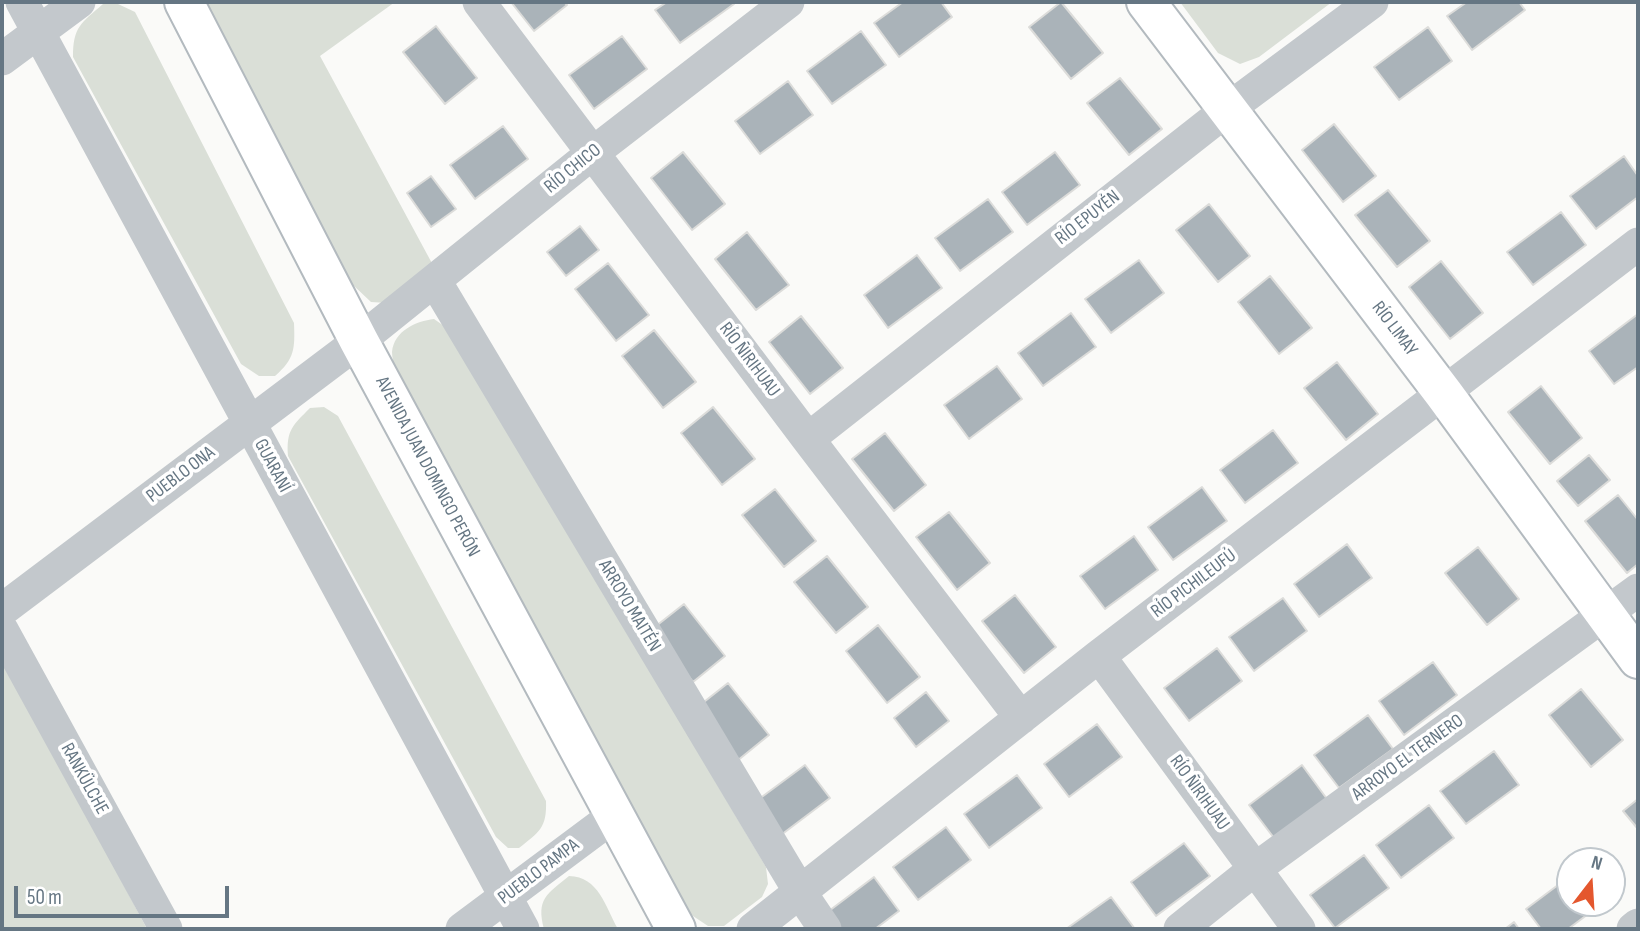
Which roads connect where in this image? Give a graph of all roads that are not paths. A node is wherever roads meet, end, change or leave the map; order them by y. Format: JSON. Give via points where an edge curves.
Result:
{"nodes":[{"id":1,"x":22,"y":2,"type":"edge"},
{"id":2,"x":79,"y":2,"type":"edge"},
{"id":3,"x":184,"y":2,"type":"edge"},
{"id":4,"x":479,"y":2,"type":"edge"},
{"id":5,"x":789,"y":2,"type":"edge"},
{"id":6,"x":1146,"y":2,"type":"edge"},
{"id":7,"x":1372,"y":2,"type":"edge"},
{"id":8,"x":38,"y":32,"type":"junction"},
{"id":9,"x":2,"y":59,"type":"edge"},
{"id":10,"x":1228,"y":109,"type":"junction"},
{"id":11,"x":594,"y":152,"type":"junction"},
{"id":12,"x":1638,"y":244,"type":"edge"},
{"id":13,"x":435,"y":281,"type":"junction"},
{"id":14,"x":359,"y":341,"type":"junction"},
{"id":15,"x":1444,"y":394,"type":"junction"},
{"id":16,"x":250,"y":424,"type":"junction"},
{"id":17,"x":808,"y":439,"type":"junction"},
{"id":18,"x":1638,"y":590,"type":"edge"},
{"id":19,"x":2,"y":610,"type":"edge"},
{"id":20,"x":1606,"y":615,"type":"junction"},
{"id":21,"x":2,"y":629,"type":"edge"},
{"id":22,"x":1099,"y":656,"type":"junction"},
{"id":23,"x":1638,"y":659,"type":"edge"},
{"id":24,"x":1021,"y":718,"type":"junction"},
{"id":25,"x":615,"y":815,"type":"junction"},
{"id":26,"x":1255,"y":869,"type":"junction"},
{"id":27,"x":800,"y":892,"type":"junction"},
{"id":28,"x":506,"y":897,"type":"junction"},
{"id":29,"x":1638,"y":925,"type":"edge"},
{"id":30,"x":166,"y":929,"type":"edge"},
{"id":31,"x":462,"y":929,"type":"edge"},
{"id":32,"x":523,"y":929,"type":"edge"},
{"id":33,"x":676,"y":929,"type":"edge"},
{"id":34,"x":753,"y":929,"type":"edge"},
{"id":35,"x":825,"y":929,"type":"edge"},
{"id":36,"x":1180,"y":929,"type":"edge"},
{"id":37,"x":1299,"y":929,"type":"edge"},
{"id":38,"x":1633,"y":929,"type":"edge"}],
"edges":[{"from":1,"to":8,"type":"street","name":"GUARANÍ"},
{"from":2,"to":8,"type":"street"},
{"from":3,"to":14,"type":"street","name":"AVENIDA JUAN DOMINGO PERÓN"},
{"from":4,"to":11,"type":"street","name":"RÍO ÑIRIHUAU"},
{"from":5,"to":11,"type":"street","name":"RÍO CHICO"},
{"from":6,"to":10,"type":"street","name":"RÍO LIMAY"},
{"from":7,"to":10,"type":"street","name":"RÍO EPUYÉN"},
{"from":8,"to":9,"type":"street"},
{"from":8,"to":16,"type":"street","name":"GUARANÍ"},
{"from":10,"to":15,"type":"street","name":"RÍO LIMAY"},
{"from":10,"to":17,"type":"street","name":"RÍO EPUYÉN"},
{"from":11,"to":13,"type":"street","name":"RÍO CHICO"},
{"from":11,"to":17,"type":"street","name":"RÍO ÑIRIHUAU"},
{"from":12,"to":15,"type":"street","name":"RÍO PICHILEUFÚ"},
{"from":13,"to":14,"type":"street","name":"RÍO CHICO"},
{"from":13,"to":27,"type":"street","name":"ARROYO MAITÉN"},
{"from":14,"to":16,"type":"street","name":"PUEBLO ONA"},
{"from":14,"to":25,"type":"street","name":"AVENIDA JUAN DOMINGO PERÓN"},
{"from":15,"to":20,"type":"street","name":"RÍO LIMAY"},
{"from":15,"to":22,"type":"street","name":"RÍO PICHILEUFÚ"},
{"from":16,"to":19,"type":"street","name":"PUEBLO ONA"},
{"from":16,"to":28,"type":"street","name":"GUARANÍ"},
{"from":17,"to":24,"type":"street","name":"RÍO ÑIRIHUAU"},
{"from":18,"to":20,"type":"street","name":"ARROYO EL TERNERO"},
{"from":20,"to":23,"type":"street","name":"RÍO LIMAY"},
{"from":20,"to":26,"type":"street","name":"ARROYO EL TERNERO"},
{"from":21,"to":30,"type":"street","name":"RANKÜLCHE"},
{"from":22,"to":24,"type":"street","name":"RÍO PICHILEUFÚ"},
{"from":22,"to":26,"type":"street","name":"RÍO ÑIRIHUAU"},
{"from":24,"to":27,"type":"street","name":"RÍO PICHILEUFÚ"},
{"from":25,"to":28,"type":"street","name":"PUEBLO PAMPA"},
{"from":25,"to":33,"type":"street","name":"AVENIDA JUAN DOMINGO PERÓN"},
{"from":26,"to":36,"type":"street","name":"ARROYO EL TERNERO"},
{"from":26,"to":37,"type":"street","name":"RÍO ÑIRIHUAU"},
{"from":27,"to":34,"type":"street","name":"RÍO PICHILEUFÚ"},
{"from":27,"to":35,"type":"street","name":"ARROYO MAITÉN"},
{"from":28,"to":31,"type":"street","name":"PUEBLO PAMPA"},
{"from":28,"to":32,"type":"street","name":"GUARANÍ"},
{"from":29,"to":38,"type":"street"}]}
